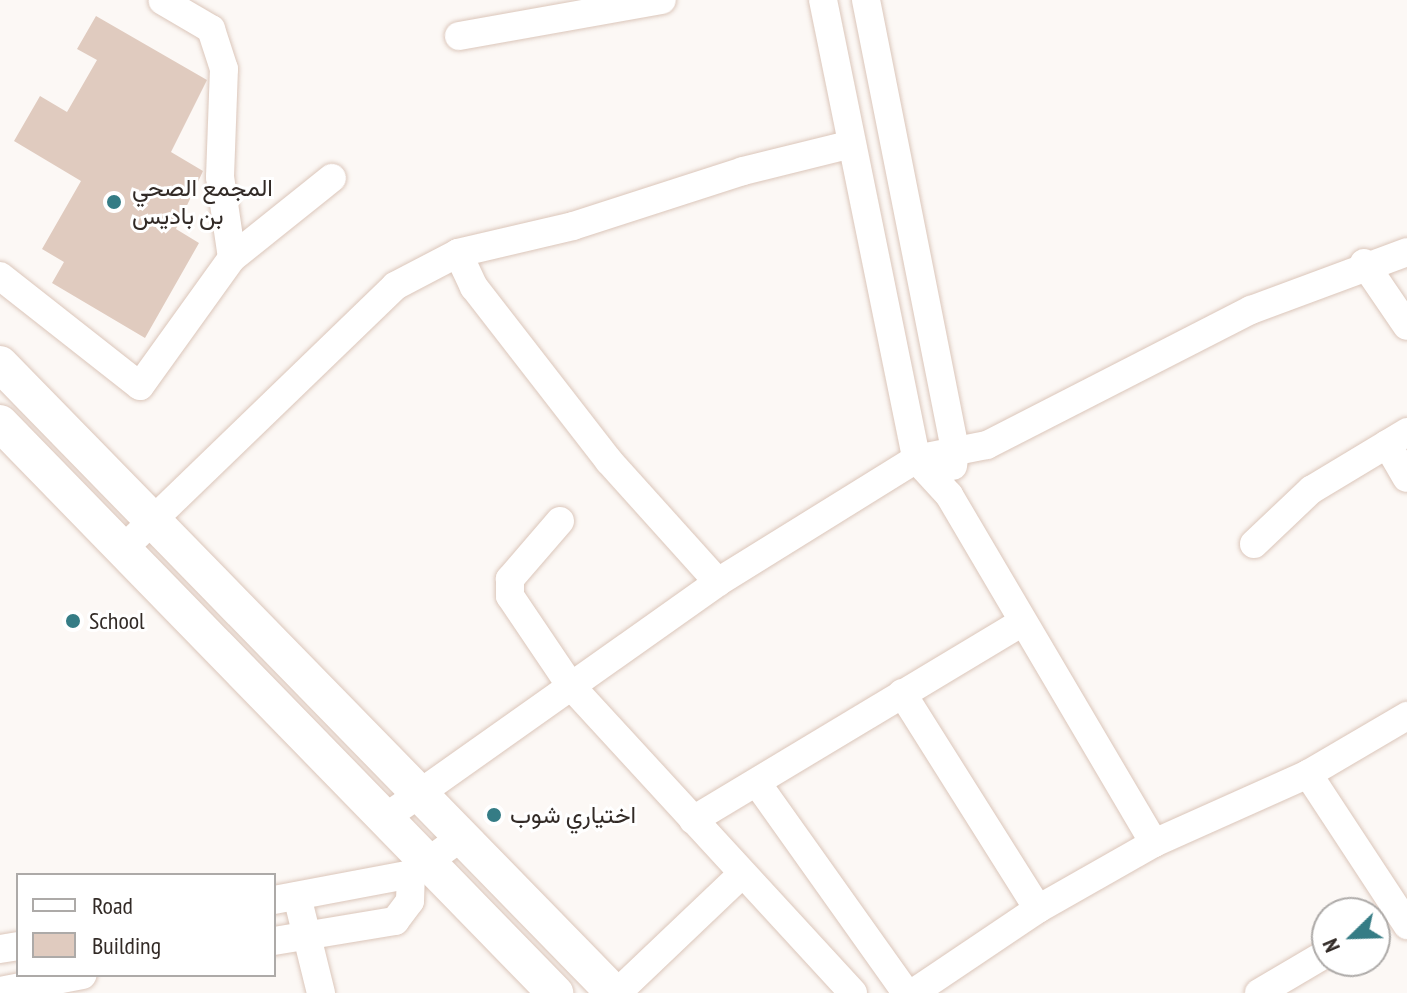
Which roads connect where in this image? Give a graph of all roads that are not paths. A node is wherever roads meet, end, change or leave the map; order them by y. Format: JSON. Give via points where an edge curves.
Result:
{"nodes":[{"id":1,"x":662,"y":0,"type":"edge"},
{"id":2,"x":823,"y":0,"type":"edge"},
{"id":3,"x":866,"y":0,"type":"edge"},
{"id":4,"x":163,"y":1,"type":"edge"},
{"id":5,"x":459,"y":36,"type":"dead end"},
{"id":6,"x":852,"y":144,"type":"junction"},
{"id":7,"x":332,"y":178,"type":"dead end"},
{"id":8,"x":1407,"y":252,"type":"edge"},
{"id":9,"x":458,"y":253,"type":"junction"},
{"id":10,"x":232,"y":258,"type":"junction"},
{"id":11,"x":1364,"y":263,"type":"junction"},
{"id":12,"x":0,"y":276,"type":"edge"},
{"id":13,"x":1407,"y":326,"type":"edge"},
{"id":14,"x":0,"y":364,"type":"edge"},
{"id":15,"x":0,"y":423,"type":"edge"},
{"id":16,"x":1397,"y":438,"type":"edge"},
{"id":17,"x":955,"y":450,"type":"junction"},
{"id":18,"x":916,"y":459,"type":"junction"},
{"id":19,"x":1407,"y":478,"type":"edge"},
{"id":20,"x":949,"y":495,"type":"junction"},
{"id":21,"x":156,"y":521,"type":"junction"},
{"id":22,"x":560,"y":521,"type":"dead end"},
{"id":23,"x":1254,"y":544,"type":"dead end"},
{"id":24,"x":123,"y":549,"type":"junction"},
{"id":25,"x":718,"y":582,"type":"junction"},
{"id":26,"x":1022,"y":622,"type":"junction"},
{"id":27,"x":290,"y":665,"type":"junction"},
{"id":28,"x":570,"y":685,"type":"junction"},
{"id":29,"x":259,"y":688,"type":"junction"},
{"id":30,"x":902,"y":693,"type":"junction"},
{"id":31,"x":1407,"y":716,"type":"edge"},
{"id":32,"x":1308,"y":774,"type":"junction"},
{"id":33,"x":757,"y":783,"type":"junction"},
{"id":34,"x":422,"y":792,"type":"junction"},
{"id":35,"x":385,"y":818,"type":"junction"},
{"id":36,"x":693,"y":820,"type":"junction"},
{"id":37,"x":463,"y":836,"type":"junction"},
{"id":38,"x":1154,"y":843,"type":"junction"},
{"id":39,"x":420,"y":868,"type":"junction"},
{"id":40,"x":741,"y":875,"type":"junction"},
{"id":41,"x":286,"y":898,"type":"edge"},
{"id":42,"x":1038,"y":909,"type":"junction"},
{"id":43,"x":1397,"y":917,"type":"edge"},
{"id":44,"x":306,"y":936,"type":"junction"},
{"id":45,"x":276,"y":941,"type":"edge"},
{"id":46,"x":1311,"y":962,"type":"edge"},
{"id":47,"x":72,"y":977,"type":"edge"},
{"id":48,"x":0,"y":991,"type":"edge"},
{"id":49,"x":321,"y":993,"type":"edge"},
{"id":50,"x":555,"y":993,"type":"edge"},
{"id":51,"x":616,"y":993,"type":"edge"},
{"id":52,"x":853,"y":993,"type":"edge"},
{"id":53,"x":906,"y":993,"type":"edge"},
{"id":54,"x":913,"y":993,"type":"edge"},
{"id":55,"x":1259,"y":993,"type":"edge"}],
"edges":[{"from":1,"to":5,"type":"street"},
{"from":2,"to":6,"type":"street"},
{"from":3,"to":17,"type":"street"},
{"from":4,"to":10,"type":"street","via":[[211,29],[224,69],[220,177]]},
{"from":6,"to":9,"type":"street","via":[[573,226]]},
{"from":6,"to":18,"type":"street"},
{"from":7,"to":10,"type":"street"},
{"from":8,"to":11,"type":"street"},
{"from":9,"to":21,"type":"street","via":[[395,286]]},
{"from":9,"to":25,"type":"street","via":[[474,287],[609,461]]},
{"from":10,"to":12,"type":"street","via":[[140,386]]},
{"from":11,"to":13,"type":"street"},
{"from":11,"to":17,"type":"street","via":[[1251,310],[987,445]]},
{"from":14,"to":21,"type":"street"},
{"from":15,"to":24,"type":"street"},
{"from":16,"to":19,"type":"street"},
{"from":16,"to":23,"type":"street","via":[[1311,490]]},
{"from":17,"to":18,"type":"street"},
{"from":17,"to":20,"type":"street"},
{"from":18,"to":20,"type":"street"},
{"from":18,"to":25,"type":"street"},
{"from":20,"to":26,"type":"street"},
{"from":21,"to":24,"type":"street"},
{"from":21,"to":27,"type":"street"},
{"from":22,"to":28,"type":"street","via":[[510,579],[510,596]]},
{"from":24,"to":29,"type":"street"},
{"from":25,"to":28,"type":"street"},
{"from":26,"to":30,"type":"street"},
{"from":26,"to":38,"type":"street"},
{"from":27,"to":29,"type":"street"},
{"from":27,"to":34,"type":"street"},
{"from":28,"to":34,"type":"street"},
{"from":28,"to":36,"type":"street"},
{"from":29,"to":35,"type":"street"},
{"from":30,"to":33,"type":"street"},
{"from":30,"to":42,"type":"street"},
{"from":31,"to":32,"type":"street"},
{"from":32,"to":38,"type":"street"},
{"from":32,"to":43,"type":"street"},
{"from":33,"to":36,"type":"street"},
{"from":33,"to":53,"type":"street"},
{"from":34,"to":35,"type":"street"},
{"from":34,"to":37,"type":"street"},
{"from":35,"to":39,"type":"street"},
{"from":36,"to":40,"type":"street"},
{"from":37,"to":39,"type":"street"},
{"from":37,"to":51,"type":"street"},
{"from":38,"to":42,"type":"street"},
{"from":39,"to":41,"type":"street"},
{"from":39,"to":44,"type":"street","via":[[410,901],[395,921]]},
{"from":39,"to":50,"type":"street"},
{"from":40,"to":51,"type":"street"},
{"from":40,"to":52,"type":"street"},
{"from":41,"to":44,"type":"street"},
{"from":42,"to":54,"type":"street"},
{"from":44,"to":45,"type":"street"},
{"from":44,"to":49,"type":"street"},
{"from":46,"to":55,"type":"street"},
{"from":47,"to":48,"type":"street"}]}
